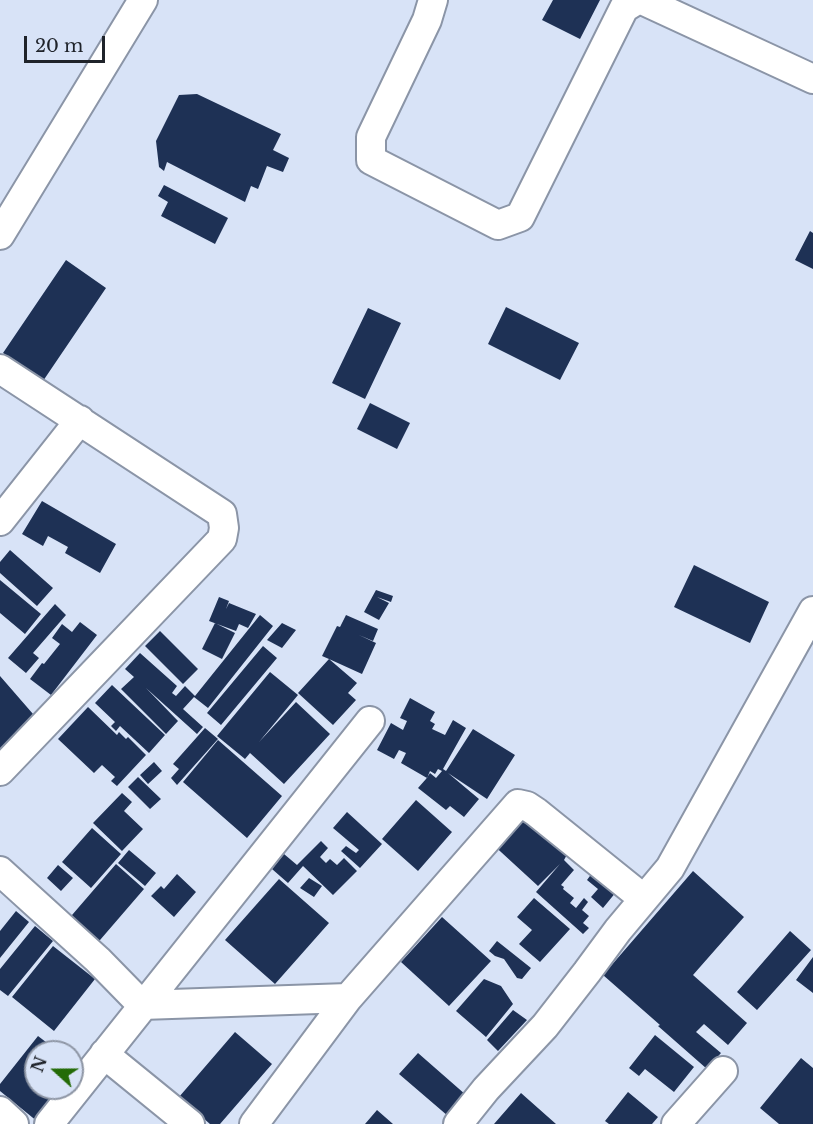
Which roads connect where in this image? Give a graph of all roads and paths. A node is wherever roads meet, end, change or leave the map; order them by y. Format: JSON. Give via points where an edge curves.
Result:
{"nodes":[{"id":1,"x":143,"y":0,"type":"edge"},
{"id":2,"x":432,"y":0,"type":"edge"},
{"id":3,"x":637,"y":0,"type":"edge"},
{"id":4,"x":642,"y":0,"type":"edge"},
{"id":5,"x":813,"y":79,"type":"edge"},
{"id":6,"x":0,"y":235,"type":"edge"},
{"id":7,"x":0,"y":369,"type":"edge"},
{"id":8,"x":80,"y":420,"type":"junction"},
{"id":9,"x":0,"y":521,"type":"edge"},
{"id":10,"x":813,"y":611,"type":"edge"},
{"id":11,"x":370,"y":722,"type":"dead end"},
{"id":12,"x":0,"y":771,"type":"edge"},
{"id":13,"x":0,"y":871,"type":"edge"},
{"id":14,"x":644,"y":899,"type":"junction"},
{"id":15,"x":348,"y":998,"type":"junction"},
{"id":16,"x":142,"y":1005,"type":"junction"},
{"id":17,"x":104,"y":1054,"type":"junction"},
{"id":18,"x":723,"y":1071,"type":"dead end"},
{"id":19,"x":0,"y":1111,"type":"edge"},
{"id":20,"x":14,"y":1124,"type":"edge"},
{"id":21,"x":49,"y":1124,"type":"edge"},
{"id":22,"x":190,"y":1124,"type":"edge"},
{"id":23,"x":254,"y":1124,"type":"edge"},
{"id":24,"x":458,"y":1124,"type":"edge"},
{"id":25,"x":676,"y":1124,"type":"edge"}],
"edges":[{"from":1,"to":6,"type":"street"},
{"from":2,"to":3,"type":"street","via":[[427,20],[371,137],[371,160],[498,225],[520,217],[624,8]]},
{"from":4,"to":5,"type":"street"},
{"from":7,"to":8,"type":"street"},
{"from":8,"to":9,"type":"street"},
{"from":8,"to":12,"type":"street","via":[[222,514],[222,539]]},
{"from":10,"to":14,"type":"street","via":[[670,868]]},
{"from":11,"to":16,"type":"street"},
{"from":13,"to":16,"type":"street"},
{"from":14,"to":15,"type":"street","via":[[536,812],[518,804]]},
{"from":14,"to":24,"type":"street","via":[[545,1026]]},
{"from":15,"to":16,"type":"street"},
{"from":15,"to":23,"type":"street"},
{"from":16,"to":17,"type":"street"},
{"from":17,"to":21,"type":"street"},
{"from":17,"to":22,"type":"street"},
{"from":18,"to":25,"type":"street"},
{"from":19,"to":20,"type":"street"}]}
